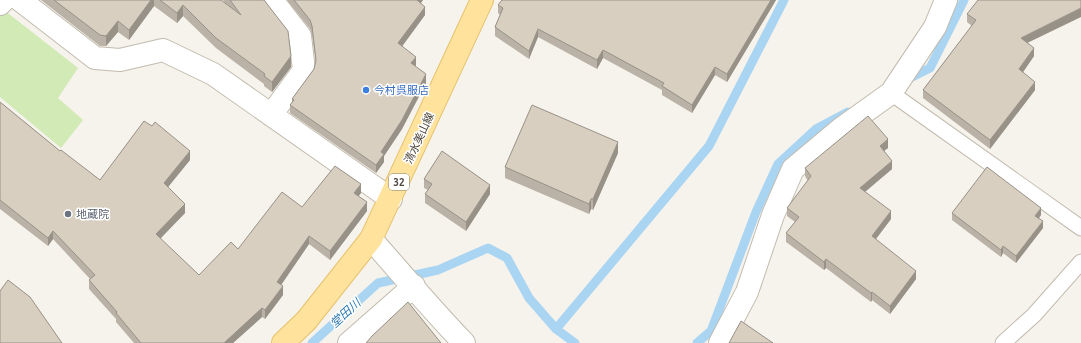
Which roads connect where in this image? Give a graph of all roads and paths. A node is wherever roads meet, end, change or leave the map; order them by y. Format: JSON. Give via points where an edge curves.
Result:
{"nodes":[{"id":1,"x":4,"y":0,"type":"edge"},
{"id":2,"x":20,"y":0,"type":"edge"},
{"id":3,"x":272,"y":0,"type":"edge"},
{"id":4,"x":482,"y":0,"type":"edge"},
{"id":5,"x":946,"y":0,"type":"edge"},
{"id":6,"x":0,"y":4,"type":"edge"},
{"id":7,"x":891,"y":92,"type":"junction"},
{"id":8,"x":271,"y":115,"type":"junction"},
{"id":9,"x":391,"y":199,"type":"junction"},
{"id":10,"x":1081,"y":228,"type":"edge"},
{"id":11,"x":371,"y":239,"type":"junction"},
{"id":12,"x":1081,"y":262,"type":"edge"},
{"id":13,"x":414,"y":286,"type":"junction"},
{"id":14,"x":283,"y":343,"type":"edge"},
{"id":15,"x":349,"y":343,"type":"edge"},
{"id":16,"x":464,"y":343,"type":"edge"},
{"id":17,"x":720,"y":343,"type":"edge"},
{"id":18,"x":1003,"y":343,"type":"edge"}],
"edges":[{"from":1,"to":6,"type":"street"},
{"from":2,"to":8,"type":"street","via":[[96,58],[120,60],[163,50],[213,74]]},
{"from":3,"to":8,"type":"street","via":[[300,36],[304,70]]},
{"from":4,"to":9,"type":"main road","name":"清水美山線","number":"32"},
{"from":5,"to":7,"type":"street","via":[[935,27]]},
{"from":7,"to":10,"type":"lane"},
{"from":7,"to":17,"type":"street","via":[[793,169],[773,215],[747,292]]},
{"from":8,"to":9,"type":"street"},
{"from":9,"to":11,"type":"main road","name":"清水美山線","number":"32"},
{"from":11,"to":13,"type":"street"},
{"from":11,"to":14,"type":"main road","name":"清水美山線","number":"32","via":[[306,321]]},
{"from":12,"to":18,"type":"lane","via":[[1034,315]]},
{"from":13,"to":15,"type":"street"},
{"from":13,"to":16,"type":"street"}]}
